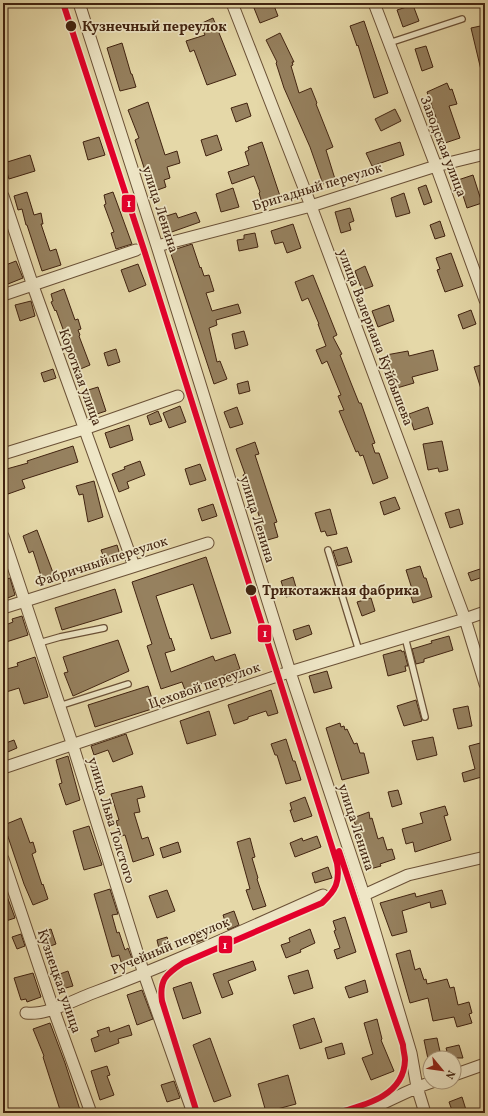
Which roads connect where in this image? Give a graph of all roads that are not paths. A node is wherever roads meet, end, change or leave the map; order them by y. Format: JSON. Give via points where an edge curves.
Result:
{"nodes":[{"id":1,"x":79,"y":3,"type":"edge"},
{"id":2,"x":232,"y":3,"type":"edge"},
{"id":3,"x":374,"y":3,"type":"edge"},
{"id":4,"x":462,"y":19,"type":"dead end"},
{"id":5,"x":389,"y":43,"type":"junction"},
{"id":6,"x":485,"y":154,"type":"edge"},
{"id":7,"x":436,"y":166,"type":"junction"},
{"id":8,"x":3,"y":196,"type":"edge"},
{"id":9,"x":311,"y":206,"type":"junction"},
{"id":10,"x":157,"y":246,"type":"junction"},
{"id":11,"x":136,"y":250,"type":"dead end"},
{"id":12,"x":32,"y":286,"type":"junction"},
{"id":13,"x":3,"y":295,"type":"edge"},
{"id":14,"x":485,"y":300,"type":"edge"},
{"id":15,"x":178,"y":396,"type":"dead end"},
{"id":16,"x":84,"y":429,"type":"junction"},
{"id":17,"x":3,"y":454,"type":"edge"},
{"id":18,"x":3,"y":536,"type":"edge"},
{"id":19,"x":208,"y":543,"type":"dead end"},
{"id":20,"x":328,"y":550,"type":"dead end"},
{"id":21,"x":134,"y":566,"type":"junction"},
{"id":22,"x":25,"y":601,"type":"junction"},
{"id":23,"x":3,"y":608,"type":"edge"},
{"id":24,"x":485,"y":612,"type":"edge"},
{"id":25,"x":465,"y":619,"type":"junction"},
{"id":26,"x":104,"y":628,"type":"dead end"},
{"id":27,"x":405,"y":637,"type":"junction"},
{"id":28,"x":39,"y":643,"type":"junction"},
{"id":29,"x":359,"y":651,"type":"junction"},
{"id":30,"x":290,"y":672,"type":"junction"},
{"id":31,"x":128,"y":684,"type":"dead end"},
{"id":32,"x":485,"y":684,"type":"edge"},
{"id":33,"x":59,"y":706,"type":"junction"},
{"id":34,"x":425,"y":717,"type":"dead end"},
{"id":35,"x":73,"y":746,"type":"junction"},
{"id":36,"x":3,"y":768,"type":"edge"},
{"id":37,"x":485,"y":857,"type":"edge"},
{"id":38,"x":3,"y":859,"type":"edge"},
{"id":39,"x":323,"y":895,"type":"dead end"},
{"id":40,"x":364,"y":895,"type":"junction"},
{"id":41,"x":144,"y":974,"type":"junction"},
{"id":42,"x":53,"y":1008,"type":"junction"},
{"id":43,"x":26,"y":1013,"type":"dead end"},
{"id":44,"x":485,"y":1064,"type":"edge"},
{"id":45,"x":462,"y":1072,"type":"edge"},
{"id":46,"x":422,"y":1085,"type":"edge"},
{"id":47,"x":416,"y":1087,"type":"junction"},
{"id":48,"x":90,"y":1113,"type":"edge"},
{"id":49,"x":193,"y":1113,"type":"edge"},
{"id":50,"x":360,"y":1113,"type":"edge"},
{"id":51,"x":425,"y":1113,"type":"edge"}],
"edges":[{"from":1,"to":10,"type":"street","name":"улица Ленина"},
{"from":2,"to":9,"type":"street","name":"улица Валериана Куйбышева"},
{"from":3,"to":5,"type":"street","name":"Заводская улица"},
{"from":4,"to":5,"type":"lane"},
{"from":5,"to":7,"type":"street","name":"Заводская улица"},
{"from":6,"to":7,"type":"street","name":"Бригадный переулок"},
{"from":7,"to":9,"type":"street","name":"Бригадный переулок"},
{"from":7,"to":14,"type":"street","name":"Заводская улица"},
{"from":8,"to":12,"type":"street","name":"Короткая улица"},
{"from":9,"to":10,"type":"street","name":"Бригадный переулок"},
{"from":9,"to":25,"type":"street","name":"улица Валериана Куйбышева"},
{"from":10,"to":30,"type":"street","name":"улица Ленина"},
{"from":11,"to":12,"type":"street"},
{"from":12,"to":13,"type":"street"},
{"from":12,"to":16,"type":"street","name":"Короткая улица"},
{"from":15,"to":16,"type":"street"},
{"from":16,"to":17,"type":"street"},
{"from":16,"to":21,"type":"street","name":"Короткая улица"},
{"from":18,"to":22,"type":"street","name":"улица Льва Толстого"},
{"from":19,"to":21,"type":"street","name":"Фабричный переулок"},
{"from":20,"to":29,"type":"lane"},
{"from":21,"to":22,"type":"street","name":"Фабричный переулок"},
{"from":22,"to":23,"type":"street","name":"Фабричный переулок"},
{"from":22,"to":28,"type":"street","name":"улица Льва Толстого"},
{"from":24,"to":25,"type":"street","name":"Цеховой переулок"},
{"from":25,"to":27,"type":"street","name":"Цеховой переулок"},
{"from":25,"to":32,"type":"street","name":"улица Валериана Куйбышева"},
{"from":26,"to":28,"type":"lane"},
{"from":27,"to":29,"type":"street","name":"Цеховой переулок"},
{"from":27,"to":34,"type":"lane"},
{"from":28,"to":33,"type":"street","name":"улица Льва Толстого"},
{"from":29,"to":30,"type":"street","name":"Цеховой переулок"},
{"from":30,"to":35,"type":"street","name":"Цеховой переулок"},
{"from":30,"to":40,"type":"street","name":"улица Ленина"},
{"from":31,"to":33,"type":"lane"},
{"from":33,"to":35,"type":"street","name":"улица Льва Толстого"},
{"from":35,"to":36,"type":"street","name":"Цеховой переулок"},
{"from":35,"to":41,"type":"street","name":"улица Льва Толстого"},
{"from":37,"to":40,"type":"street","via":[[408,875]]},
{"from":38,"to":42,"type":"street","name":"Кузнецкая улица"},
{"from":39,"to":41,"type":"street","name":"Ручейный переулок"},
{"from":40,"to":47,"type":"street","name":"улица Ленина","via":[[410,1053]]},
{"from":41,"to":42,"type":"street","name":"Ручейный переулок"},
{"from":41,"to":49,"type":"street","name":"улица Льва Толстого"},
{"from":42,"to":43,"type":"street","name":"Ручейный переулок"},
{"from":42,"to":48,"type":"street","name":"Кузнецкая улица"},
{"from":44,"to":45,"type":"street"},
{"from":46,"to":47,"type":"street"},
{"from":47,"to":50,"type":"street","via":[[380,1106]]},
{"from":47,"to":51,"type":"street","name":"улица Ленина"}]}
